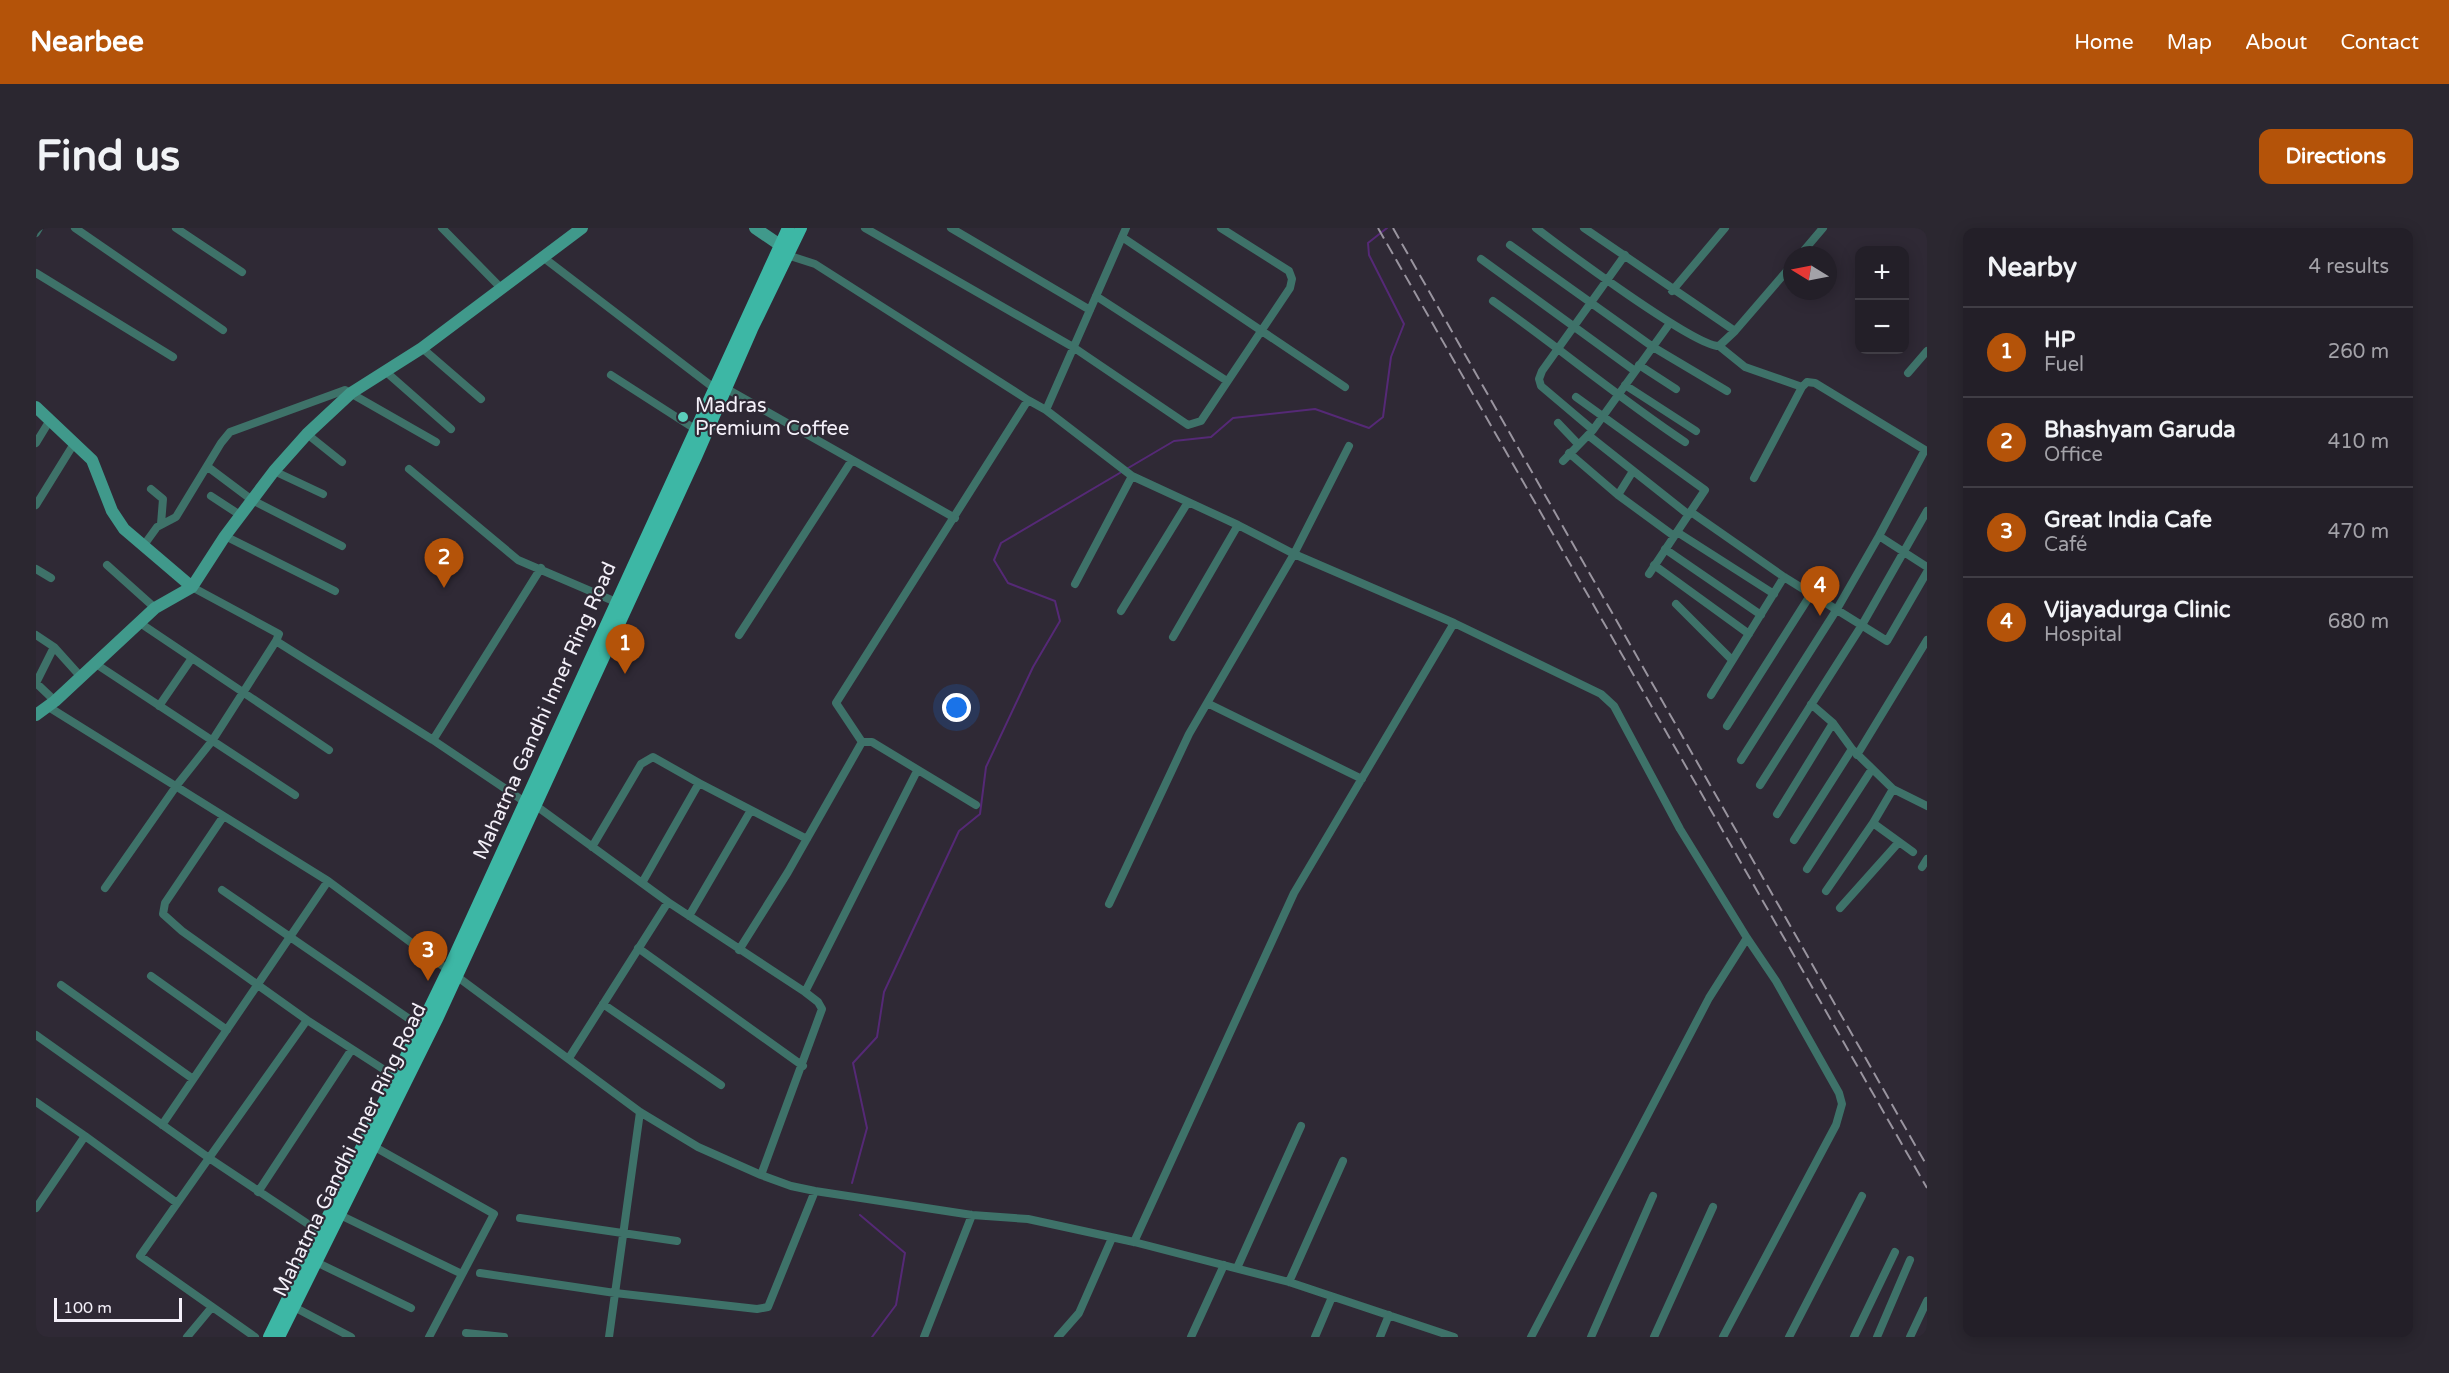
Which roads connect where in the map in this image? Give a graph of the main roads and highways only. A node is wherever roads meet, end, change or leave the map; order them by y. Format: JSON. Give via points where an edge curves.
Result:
{"nodes":[{"id":1,"x":788,"y":228,"type":"edge"},
{"id":2,"x":801,"y":228,"type":"edge"},
{"id":3,"x":783,"y":250,"type":"junction"},
{"id":4,"x":720,"y":388,"type":"junction"},
{"id":5,"x":530,"y":804,"type":"junction"},
{"id":6,"x":452,"y":974,"type":"junction"},
{"id":7,"x":268,"y":1337,"type":"edge"},
{"id":8,"x":279,"y":1337,"type":"edge"}],
"edges":[{"from":1,"to":3,"type":"main road","name":"Mahatma Gandhi Inner Ring Road"},
{"from":2,"to":3,"type":"main road","name":"Mahatma Gandhi Inner Ring Road"},
{"from":3,"to":4,"type":"main road","name":"Mahatma Gandhi Inner Ring Road"},
{"from":4,"to":5,"type":"main road","name":"Mahatma Gandhi Inner Ring Road"},
{"from":4,"to":5,"type":"main road","name":"Mahatma Gandhi Inner Ring Road","via":[[695,429]]},
{"from":5,"to":6,"type":"main road","name":"Mahatma Gandhi Inner Ring Road"},
{"from":6,"to":7,"type":"main road","name":"Mahatma Gandhi Inner Ring Road","via":[[421,1027]]},
{"from":6,"to":8,"type":"main road","name":"Mahatma Gandhi Inner Ring Road"}]}
